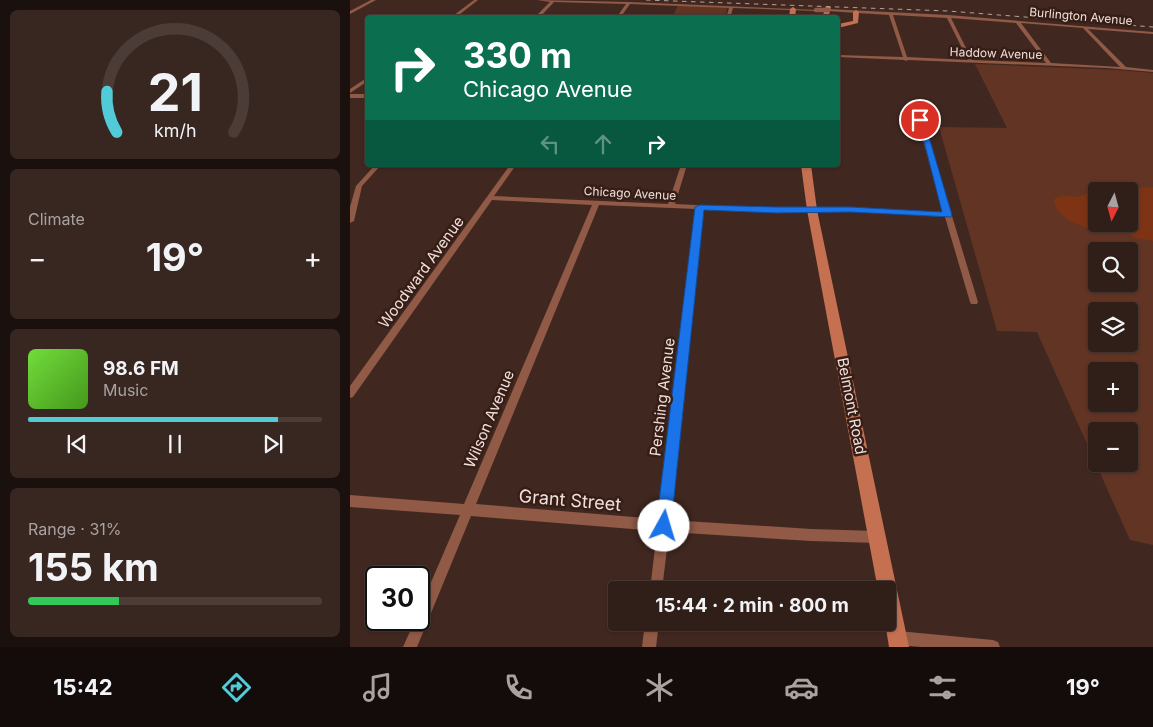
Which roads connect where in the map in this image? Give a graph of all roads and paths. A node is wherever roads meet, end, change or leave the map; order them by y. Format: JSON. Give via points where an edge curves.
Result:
{"nodes":[{"id":1,"x":374,"y":0,"type":"edge"},
{"id":2,"x":476,"y":0,"type":"edge"},
{"id":3,"x":539,"y":0,"type":"edge"},
{"id":4,"x":554,"y":0,"type":"edge"},
{"id":5,"x":629,"y":3,"type":"junction"},
{"id":6,"x":829,"y":5,"type":"edge"},
{"id":7,"x":731,"y":6,"type":"junction"},
{"id":8,"x":793,"y":9,"type":"junction"},
{"id":9,"x":856,"y":12,"type":"junction"},
{"id":10,"x":350,"y":13,"type":"edge"},
{"id":11,"x":890,"y":13,"type":"junction"},
{"id":12,"x":456,"y":15,"type":"edge"},
{"id":13,"x":539,"y":15,"type":"edge"},
{"id":14,"x":620,"y":15,"type":"edge"},
{"id":15,"x":729,"y":15,"type":"edge"},
{"id":16,"x":792,"y":15,"type":"edge"},
{"id":17,"x":948,"y":16,"type":"junction"},
{"id":18,"x":1016,"y":21,"type":"junction"},
{"id":19,"x":840,"y":25,"type":"edge"},
{"id":20,"x":1084,"y":27,"type":"junction"},
{"id":21,"x":1152,"y":34,"type":"edge"},
{"id":22,"x":840,"y":56,"type":"edge"},
{"id":23,"x":906,"y":60,"type":"junction"},
{"id":24,"x":971,"y":62,"type":"junction"},
{"id":25,"x":1049,"y":64,"type":"junction"},
{"id":26,"x":1124,"y":68,"type":"junction"},
{"id":27,"x":1153,"y":71,"type":"edge"},
{"id":28,"x":365,"y":80,"type":"edge"},
{"id":29,"x":350,"y":91,"type":"edge"},
{"id":30,"x":350,"y":96,"type":"edge"},
{"id":31,"x":365,"y":96,"type":"edge"},
{"id":32,"x":920,"y":120,"type":"dead end"},
{"id":33,"x":376,"y":167,"type":"edge"},
{"id":34,"x":513,"y":167,"type":"edge"},
{"id":35,"x":683,"y":167,"type":"edge"},
{"id":36,"x":806,"y":167,"type":"edge"},
{"id":37,"x":491,"y":198,"type":"junction"},
{"id":38,"x":597,"y":202,"type":"junction"},
{"id":39,"x":671,"y":206,"type":"junction"},
{"id":40,"x":700,"y":207,"type":"junction"},
{"id":41,"x":812,"y":210,"type":"junction"},
{"id":42,"x":947,"y":215,"type":"junction"},
{"id":43,"x":350,"y":221,"type":"edge"},
{"id":44,"x":974,"y":302,"type":"dead end"},
{"id":45,"x":350,"y":394,"type":"edge"},
{"id":46,"x":350,"y":501,"type":"edge"},
{"id":47,"x":467,"y":508,"type":"junction"},
{"id":48,"x":664,"y":526,"type":"junction"},
{"id":49,"x":877,"y":537,"type":"junction"},
{"id":50,"x":657,"y":581,"type":"edge"},
{"id":51,"x":651,"y":631,"type":"edge"},
{"id":52,"x":898,"y":643,"type":"edge"},
{"id":53,"x":939,"y":645,"type":"edge"},
{"id":54,"x":410,"y":647,"type":"edge"},
{"id":55,"x":649,"y":647,"type":"edge"},
{"id":56,"x":993,"y":647,"type":"edge"}],
"edges":[{"from":1,"to":10,"type":"street"},
{"from":2,"to":12,"type":"street"},
{"from":3,"to":4,"type":"street"},
{"from":4,"to":5,"type":"street"},
{"from":4,"to":13,"type":"street"},
{"from":5,"to":7,"type":"street"},
{"from":5,"to":14,"type":"street"},
{"from":6,"to":8,"type":"street","name":"Burlington Avenue","bridge":true,"via":[[816,10]]},
{"from":6,"to":9,"type":"street","name":"Burlington Avenue","via":[[837,11]]},
{"from":7,"to":8,"type":"street"},
{"from":7,"to":15,"type":"street"},
{"from":8,"to":16,"type":"main road"},
{"from":9,"to":11,"type":"street","name":"Burlington Avenue"},
{"from":9,"to":19,"type":"main road","via":[[856,22]]},
{"from":11,"to":17,"type":"street","name":"Burlington Avenue"},
{"from":11,"to":23,"type":"street"},
{"from":17,"to":18,"type":"street","name":"Burlington Avenue"},
{"from":17,"to":24,"type":"street"},
{"from":18,"to":20,"type":"street","name":"Burlington Avenue"},
{"from":18,"to":25,"type":"street"},
{"from":20,"to":21,"type":"street","name":"Burlington Avenue"},
{"from":20,"to":26,"type":"street"},
{"from":22,"to":23,"type":"street","name":"Haddow Avenue"},
{"from":23,"to":24,"type":"street","name":"Haddow Avenue"},
{"from":24,"to":25,"type":"street","name":"Haddow Avenue"},
{"from":25,"to":26,"type":"street","name":"Haddow Avenue"},
{"from":26,"to":27,"type":"street","name":"Haddow Avenue"},
{"from":28,"to":29,"type":"street"},
{"from":30,"to":31,"type":"street"},
{"from":32,"to":42,"type":"street"},
{"from":33,"to":43,"type":"street","via":[[358,186]]},
{"from":34,"to":37,"type":"street","name":"Woodward Avenue"},
{"from":35,"to":39,"type":"street"},
{"from":36,"to":41,"type":"main road","name":"Belmont Road"},
{"from":37,"to":38,"type":"street","name":"Chicago Avenue"},
{"from":37,"to":45,"type":"street","name":"Woodward Avenue"},
{"from":38,"to":39,"type":"street","name":"Chicago Avenue"},
{"from":38,"to":47,"type":"street","name":"Wilson Avenue"},
{"from":39,"to":40,"type":"street","name":"Chicago Avenue"},
{"from":40,"to":41,"type":"street","name":"Chicago Avenue"},
{"from":40,"to":48,"type":"street","name":"Pershing Avenue"},
{"from":41,"to":42,"type":"street","name":"Chicago Avenue"},
{"from":41,"to":49,"type":"main road","name":"Belmont Road"},
{"from":42,"to":44,"type":"street"},
{"from":46,"to":47,"type":"street","name":"Grant Street"},
{"from":47,"to":48,"type":"street","name":"Grant Street"},
{"from":47,"to":54,"type":"street","name":"Wilson Avenue"},
{"from":48,"to":49,"type":"street","name":"Grant Street"},
{"from":48,"to":50,"type":"street","name":"Pershing Avenue"},
{"from":49,"to":52,"type":"main road","name":"Belmont Road"},
{"from":51,"to":55,"type":"street"},
{"from":52,"to":53,"type":"street"},
{"from":53,"to":56,"type":"street"}]}
